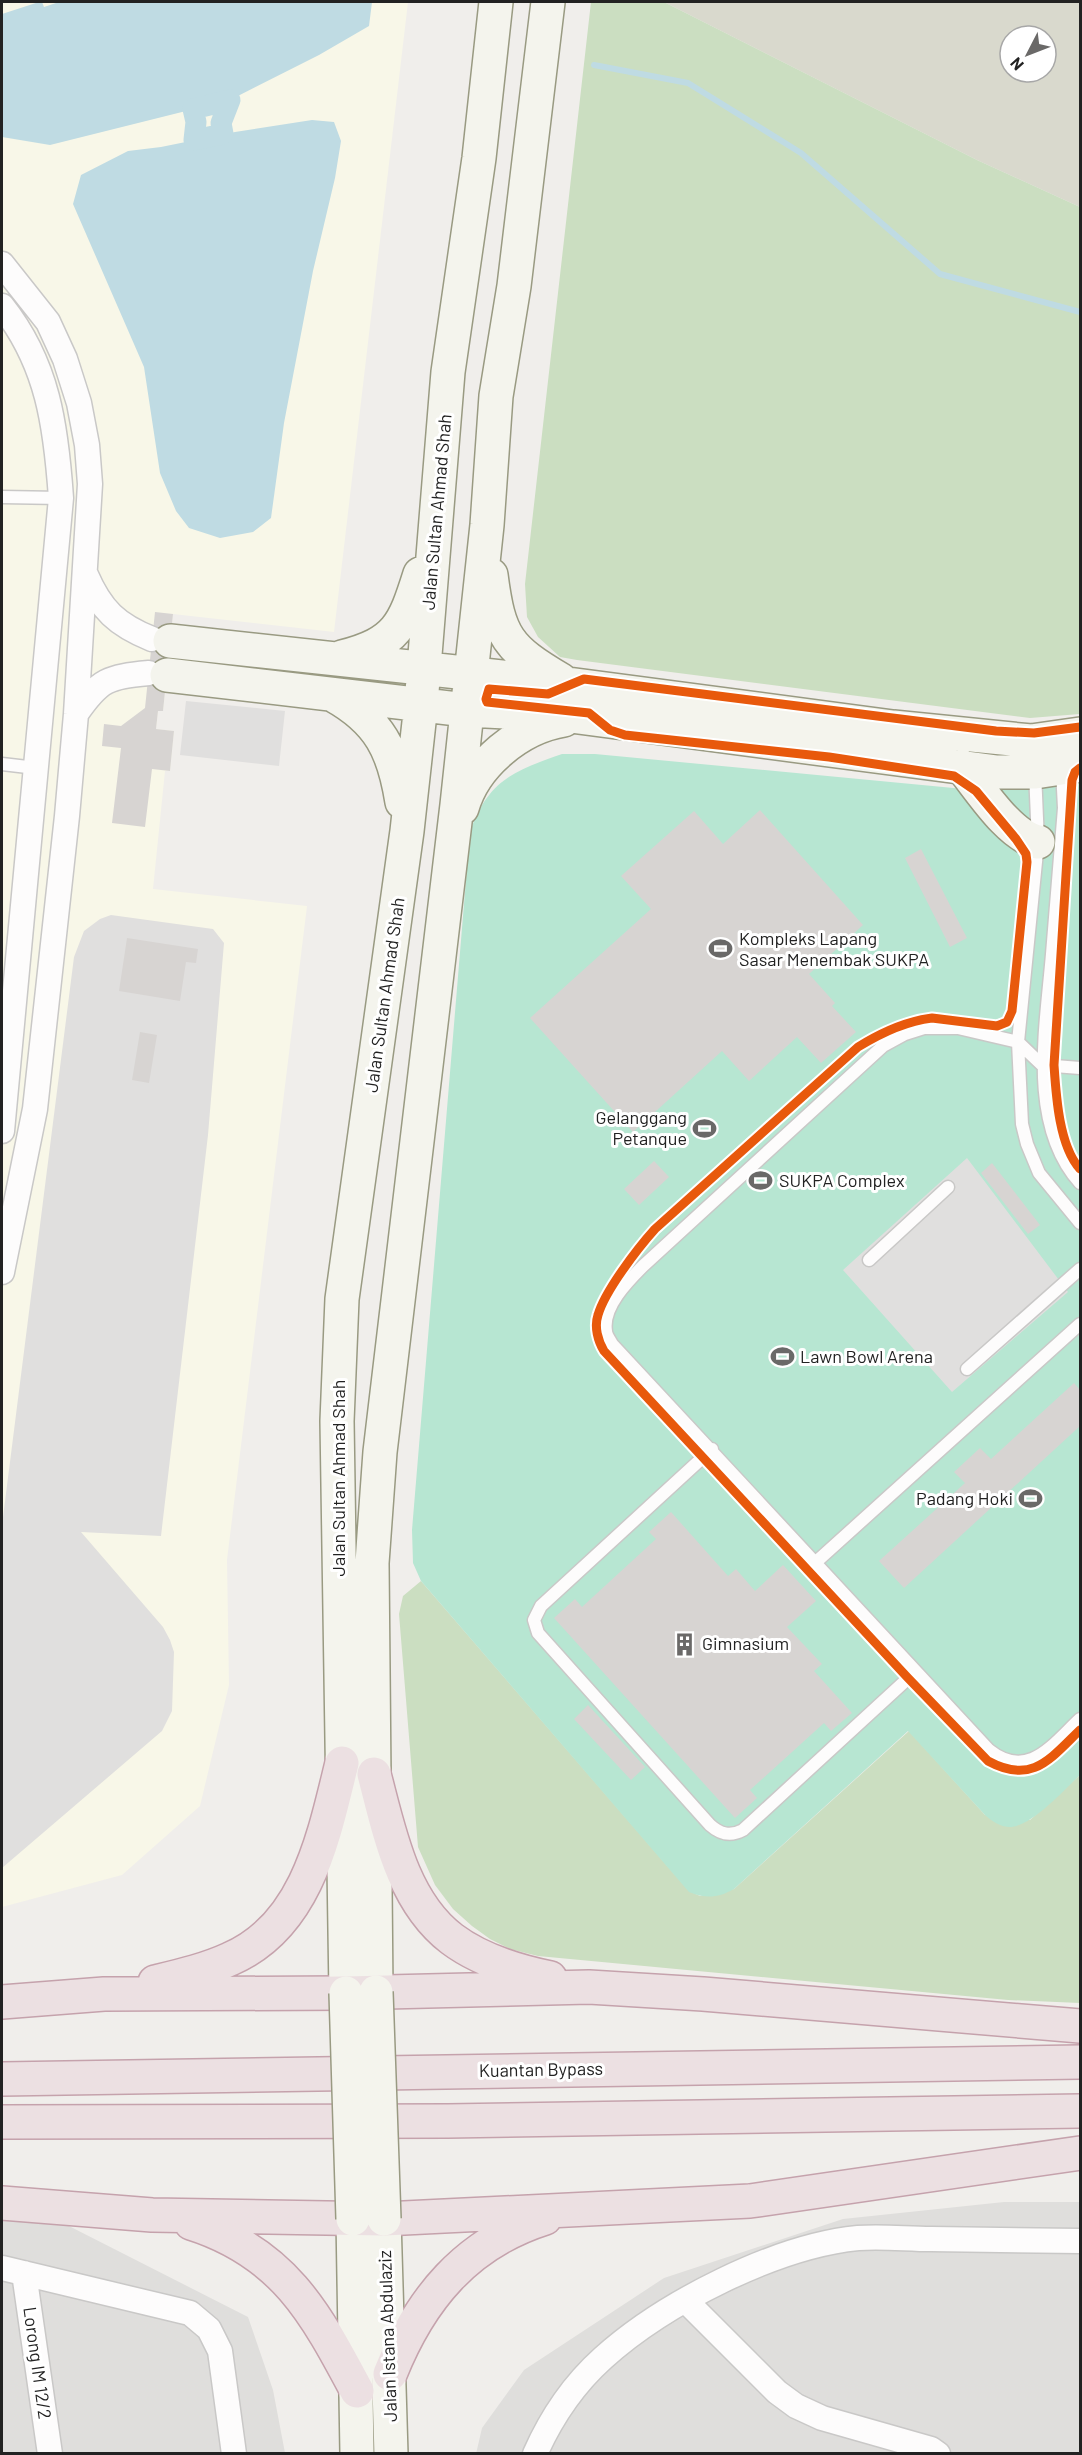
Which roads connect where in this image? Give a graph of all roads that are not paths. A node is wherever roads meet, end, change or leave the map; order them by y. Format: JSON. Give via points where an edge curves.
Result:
{"nodes":[{"id":1,"x":496,"y":2,"type":"edge"},
{"id":2,"x":548,"y":2,"type":"edge"},
{"id":3,"x":2,"y":264,"type":"edge"},
{"id":4,"x":2,"y":306,"type":"edge"},
{"id":5,"x":2,"y":497,"type":"edge"},
{"id":6,"x":61,"y":498,"type":"junction"},
{"id":7,"x":487,"y":525,"type":"junction"},
{"id":8,"x":435,"y":529,"type":"junction"},
{"id":9,"x":86,"y":575,"type":"junction"},
{"id":10,"x":161,"y":640,"type":"joint"},
{"id":11,"x":338,"y":658,"type":"junction"},
{"id":12,"x":424,"y":668,"type":"junction"},
{"id":13,"x":470,"y":673,"type":"junction"},
{"id":14,"x":158,"y":674,"type":"joint"},
{"id":15,"x":568,"y":684,"type":"junction"},
{"id":16,"x":330,"y":693,"type":"junction"},
{"id":17,"x":421,"y":704,"type":"junction"},
{"id":18,"x":466,"y":710,"type":"junction"},
{"id":19,"x":76,"y":714,"type":"junction"},
{"id":20,"x":598,"y":719,"type":"junction"},
{"id":21,"x":1054,"y":754,"type":"edge"},
{"id":22,"x":5,"y":765,"type":"edge"},
{"id":23,"x":961,"y":766,"type":"junction"},
{"id":24,"x":36,"y":768,"type":"junction"},
{"id":25,"x":407,"y":831,"type":"junction"},
{"id":26,"x":1038,"y":842,"type":"junction"},
{"id":27,"x":453,"y":844,"type":"junction"},
{"id":28,"x":1018,"y":1042,"type":"junction"},
{"id":29,"x":1042,"y":1065,"type":"junction"},
{"id":30,"x":1080,"y":1068,"type":"edge"},
{"id":31,"x":4,"y":1104,"type":"edge"},
{"id":32,"x":2,"y":1131,"type":"edge"},
{"id":33,"x":1080,"y":1183,"type":"edge"},
{"id":34,"x":948,"y":1187,"type":"dead end"},
{"id":35,"x":1080,"y":1222,"type":"edge"},
{"id":36,"x":869,"y":1260,"type":"dead end"},
{"id":37,"x":1080,"y":1269,"type":"edge"},
{"id":38,"x":2,"y":1272,"type":"edge"},
{"id":39,"x":1080,"y":1324,"type":"edge"},
{"id":40,"x":967,"y":1369,"type":"dead end"},
{"id":41,"x":712,"y":1449,"type":"junction"},
{"id":42,"x":816,"y":1562,"type":"junction"},
{"id":43,"x":915,"y":1672,"type":"junction"},
{"id":44,"x":1080,"y":1719,"type":"edge"},
{"id":45,"x":342,"y":1763,"type":"junction"},
{"id":46,"x":374,"y":1774,"type":"junction"},
{"id":47,"x":589,"y":1987,"type":"junction"},
{"id":48,"x":361,"y":1992,"type":"junction"},
{"id":49,"x":104,"y":1994,"type":"junction"},
{"id":50,"x":2,"y":2002,"type":"edge"},
{"id":51,"x":1080,"y":2026,"type":"edge"},
{"id":52,"x":1080,"y":2062,"type":"edge"},
{"id":53,"x":2,"y":2079,"type":"edge"},
{"id":54,"x":1080,"y":2111,"type":"edge"},
{"id":55,"x":2,"y":2122,"type":"edge"},
{"id":56,"x":1080,"y":2153,"type":"edge"},
{"id":57,"x":2,"y":2203,"type":"edge"},
{"id":58,"x":579,"y":2209,"type":"junction"},
{"id":59,"x":152,"y":2215,"type":"junction"},
{"id":60,"x":368,"y":2219,"type":"junction"},
{"id":61,"x":1080,"y":2241,"type":"edge"},
{"id":62,"x":13,"y":2271,"type":"edge"},
{"id":63,"x":686,"y":2301,"type":"junction"},
{"id":64,"x":390,"y":2374,"type":"junction"},
{"id":65,"x":357,"y":2391,"type":"junction"},
{"id":66,"x":50,"y":2454,"type":"edge"},
{"id":67,"x":234,"y":2454,"type":"edge"},
{"id":68,"x":357,"y":2454,"type":"edge"},
{"id":69,"x":391,"y":2454,"type":"edge"},
{"id":70,"x":535,"y":2454,"type":"edge"},
{"id":71,"x":938,"y":2454,"type":"edge"}],
"edges":[{"from":1,"to":8,"type":"main road","name":"Jalan Sultan Ahmad Shah","via":[[479,158],[448,372]]},
{"from":2,"to":7,"type":"main road","name":"Jalan Sultan Ahmad Shah","via":[[514,286],[496,396]]},
{"from":3,"to":9,"type":"street","via":[[48,322],[79,403],[90,484]]},
{"from":4,"to":6,"type":"street","via":[[37,366],[48,399],[57,437]]},
{"from":5,"to":6,"type":"lane"},
{"from":6,"to":24,"type":"street"},
{"from":7,"to":13,"type":"main road","name":"Jalan Sultan Ahmad Shah"},
{"from":7,"to":15,"type":"main road","via":[[495,605],[503,629],[519,653]]},
{"from":8,"to":11,"type":"main road","via":[[402,623],[368,651]]},
{"from":8,"to":12,"type":"main road","name":"Jalan Sultan Ahmad Shah"},
{"from":9,"to":10,"type":"street","via":[[109,613],[132,631]]},
{"from":9,"to":19,"type":"street"},
{"from":10,"to":11,"type":"main road"},
{"from":11,"to":12,"type":"main road"},
{"from":12,"to":13,"type":"main road"},
{"from":12,"to":17,"type":"main road","name":"Jalan Sultan Ahmad Shah"},
{"from":13,"to":15,"type":"main road"},
{"from":13,"to":18,"type":"main road","name":"Jalan Sultan Ahmad Shah"},
{"from":14,"to":16,"type":"main road"},
{"from":14,"to":19,"type":"street","via":[[119,676],[100,684]]},
{"from":15,"to":21,"type":"main road","via":[[893,727]]},
{"from":16,"to":17,"type":"main road"},
{"from":16,"to":25,"type":"main road","via":[[373,724],[385,742],[398,775]]},
{"from":17,"to":18,"type":"main road"},
{"from":17,"to":25,"type":"main road","name":"Jalan Sultan Ahmad Shah"},
{"from":18,"to":20,"type":"main road"},
{"from":18,"to":27,"type":"main road","name":"Jalan Sultan Ahmad Shah"},
{"from":19,"to":38,"type":"street","via":[[35,1109]]},
{"from":20,"to":23,"type":"main road"},
{"from":20,"to":27,"type":"main road","via":[[550,722],[499,752],[468,794]]},
{"from":21,"to":23,"type":"main road","via":[[997,772]]},
{"from":21,"to":26,"type":"lane"},
{"from":21,"to":29,"type":"lane","via":[[1064,808]]},
{"from":22,"to":24,"type":"lane"},
{"from":23,"to":26,"type":"main road","via":[[1015,831]]},
{"from":24,"to":31,"type":"street"},
{"from":25,"to":45,"type":"main road","name":"Jalan Sultan Ahmad Shah","via":[[342,1299],[337,1421]]},
{"from":26,"to":28,"type":"lane"},
{"from":27,"to":46,"type":"main road","name":"Jalan Sultan Ahmad Shah","via":[[380,1452],[372,1563]]},
{"from":28,"to":29,"type":"lane"},
{"from":28,"to":35,"type":"lane","via":[[1019,1093],[1027,1144],[1039,1173]]},
{"from":28,"to":41,"type":"lane","via":[[942,1027],[924,1028],[893,1039],[628,1282],[607,1317],[606,1332],[612,1344]]},
{"from":29,"to":30,"type":"lane"},
{"from":29,"to":33,"type":"lane","via":[[1051,1127],[1062,1158]]},
{"from":31,"to":32,"type":"street"},
{"from":34,"to":36,"type":"lane"},
{"from":37,"to":40,"type":"lane"},
{"from":39,"to":42,"type":"lane"},
{"from":41,"to":42,"type":"lane"},
{"from":41,"to":43,"type":"lane","via":[[541,1606],[534,1620],[538,1634],[710,1825],[723,1833],[742,1830]]},
{"from":42,"to":43,"type":"lane"},
{"from":43,"to":44,"type":"lane","via":[[988,1750],[1004,1759],[1035,1760]]},
{"from":45,"to":48,"type":"main road","name":"Jalan Sultan Ahmad Shah"},
{"from":45,"to":49,"type":"highway","via":[[325,1833],[310,1874],[286,1915],[231,1959],[185,1975]]},
{"from":46,"to":47,"type":"highway","via":[[392,1842],[407,1879],[427,1912],[451,1939],[485,1959]]},
{"from":46,"to":48,"type":"main road","name":"Jalan Sultan Ahmad Shah"},
{"from":47,"to":48,"type":"highway"},
{"from":47,"to":51,"type":"highway"},
{"from":48,"to":49,"type":"highway"},
{"from":48,"to":60,"type":"main road","bridge":true},
{"from":49,"to":50,"type":"highway"},
{"from":52,"to":53,"type":"highway","name":"Kuantan Bypass"},
{"from":54,"to":55,"type":"highway","via":[[448,2121]]},
{"from":56,"to":58,"type":"highway","via":[[750,2201]]},
{"from":57,"to":59,"type":"highway"},
{"from":58,"to":60,"type":"highway"},
{"from":58,"to":64,"type":"highway","via":[[508,2233],[476,2253],[424,2307],[404,2339]]},
{"from":59,"to":60,"type":"highway"},
{"from":59,"to":65,"type":"highway","via":[[193,2224],[232,2240],[267,2263],[298,2292],[322,2326]]},
{"from":60,"to":64,"type":"main road","name":"Jalan Istana Abdulaziz"},
{"from":60,"to":65,"type":"main road","name":"Jalan Istana Abdulaziz"},
{"from":61,"to":63,"type":"street","via":[[859,2238],[811,2246],[764,2261]]},
{"from":62,"to":66,"type":"street","name":"Lorong IM 12/2"},
{"from":62,"to":67,"type":"street","via":[[190,2313],[209,2329],[220,2350]]},
{"from":63,"to":70,"type":"street","via":[[640,2328],[602,2359],[568,2397]]},
{"from":63,"to":71,"type":"street","via":[[796,2406],[822,2418]]},
{"from":64,"to":69,"type":"main road","name":"Jalan Istana Abdulaziz"},
{"from":65,"to":68,"type":"main road","name":"Jalan Istana Abdulaziz"}]}
